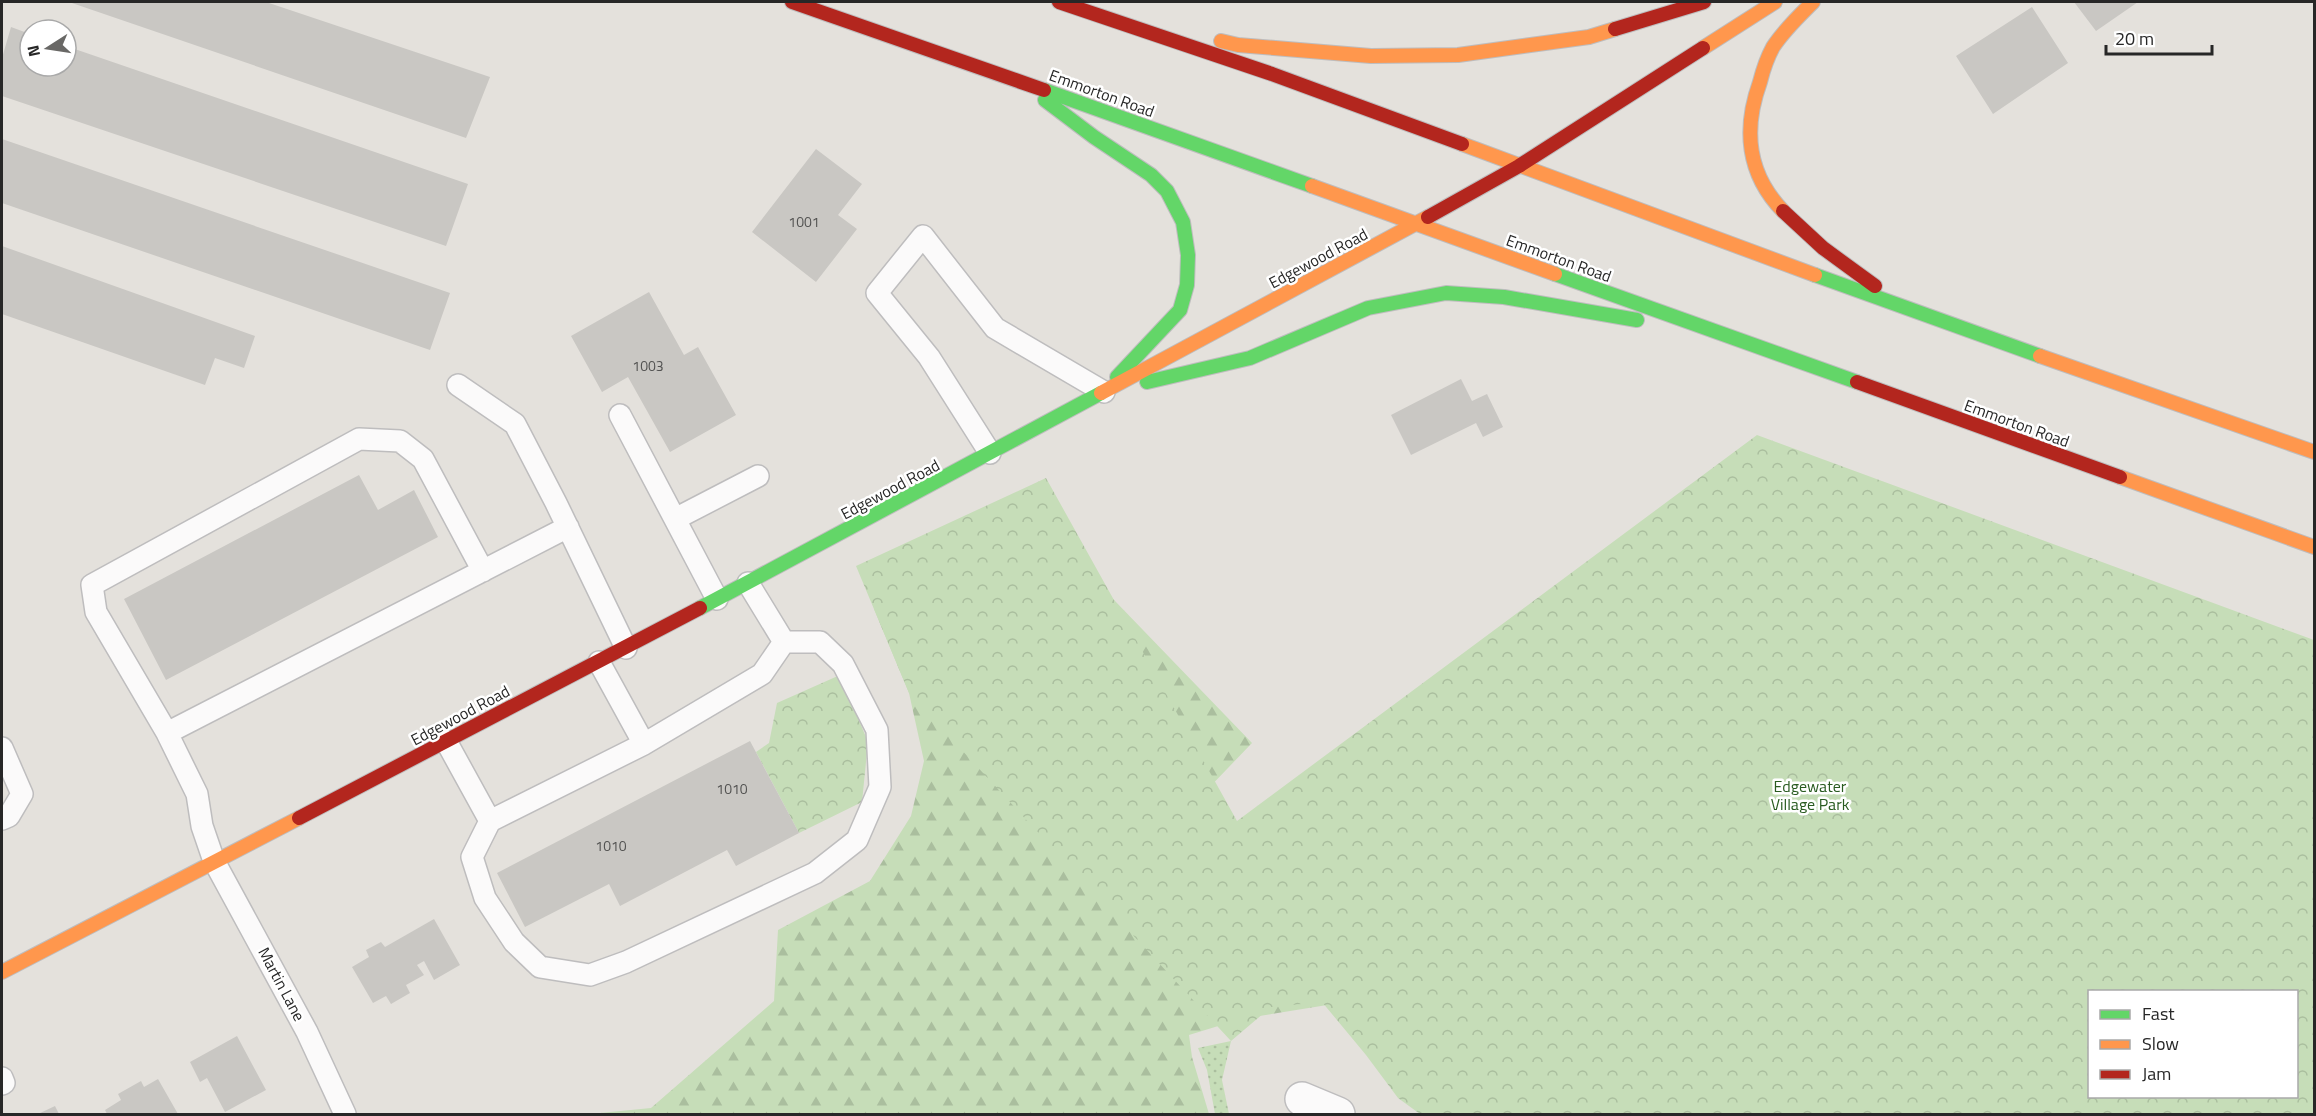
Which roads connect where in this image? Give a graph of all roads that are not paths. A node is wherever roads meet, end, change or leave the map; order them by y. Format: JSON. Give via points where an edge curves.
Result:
{"nodes":[{"id":1,"x":792,"y":2,"type":"edge"},
{"id":2,"x":1059,"y":2,"type":"edge"},
{"id":3,"x":1704,"y":2,"type":"edge"},
{"id":4,"x":1775,"y":2,"type":"edge"},
{"id":5,"x":1813,"y":2,"type":"edge"},
{"id":6,"x":1088,"y":10,"type":"junction"},
{"id":7,"x":1020,"y":81,"type":"junction"},
{"id":8,"x":1519,"y":166,"type":"junction"},
{"id":9,"x":1416,"y":224,"type":"junction"},
{"id":10,"x":1905,"y":309,"type":"junction"},
{"id":11,"x":1728,"y":336,"type":"junction"},
{"id":12,"x":458,"y":385,"type":"dead end"},
{"id":13,"x":1104,"y":392,"type":"junction"},
{"id":14,"x":620,"y":415,"type":"dead end"},
{"id":15,"x":2314,"y":452,"type":"edge"},
{"id":16,"x":990,"y":453,"type":"junction"},
{"id":17,"x":758,"y":476,"type":"dead end"},
{"id":18,"x":675,"y":519,"type":"junction"},
{"id":19,"x":568,"y":527,"type":"junction"},
{"id":20,"x":2314,"y":548,"type":"edge"},
{"id":21,"x":483,"y":571,"type":"junction"},
{"id":22,"x":748,"y":583,"type":"junction"},
{"id":23,"x":717,"y":599,"type":"junction"},
{"id":24,"x":784,"y":642,"type":"junction"},
{"id":25,"x":626,"y":648,"type":"junction"},
{"id":26,"x":599,"y":662,"type":"junction"},
{"id":27,"x":167,"y":734,"type":"junction"},
{"id":28,"x":446,"y":741,"type":"junction"},
{"id":29,"x":644,"y":744,"type":"junction"},
{"id":30,"x":2,"y":748,"type":"edge"},
{"id":31,"x":2,"y":819,"type":"edge"},
{"id":32,"x":490,"y":821,"type":"junction"},
{"id":33,"x":214,"y":861,"type":"junction"},
{"id":34,"x":2,"y":972,"type":"edge"},
{"id":35,"x":2,"y":1078,"type":"edge"},
{"id":36,"x":2,"y":1084,"type":"edge"},
{"id":37,"x":1302,"y":1100,"type":"dead end"},
{"id":38,"x":342,"y":1113,"type":"edge"},
{"id":39,"x":1338,"y":1114,"type":"edge"}],
"edges":[{"from":1,"to":7,"type":"main road","name":"Emmorton Road"},
{"from":2,"to":6,"type":"main road"},
{"from":3,"to":6,"type":"main road","via":[[1589,37],[1447,55],[1371,56],[1238,45]]},
{"from":4,"to":8,"type":"main road","name":"Edgewood Road"},
{"from":5,"to":10,"type":"main road","via":[[1772,48],[1749,118],[1751,156],[1760,183],[1805,235]]},
{"from":6,"to":8,"type":"main road"},
{"from":7,"to":9,"type":"main road","name":"Emmorton Road"},
{"from":7,"to":13,"type":"main road","via":[[1151,175],[1167,191],[1183,222],[1187,285],[1180,310]]},
{"from":8,"to":9,"type":"main road","name":"Edgewood Road"},
{"from":8,"to":10,"type":"main road"},
{"from":9,"to":11,"type":"main road","name":"Emmorton Road"},
{"from":9,"to":13,"type":"main road","name":"Edgewood Road"},
{"from":10,"to":15,"type":"main road"},
{"from":11,"to":13,"type":"main road","via":[[1504,297],[1446,293],[1368,308],[1250,357]]},
{"from":11,"to":20,"type":"main road","name":"Emmorton Road"},
{"from":12,"to":19,"type":"lane","via":[[515,424]]},
{"from":13,"to":16,"type":"main road","name":"Edgewood Road"},
{"from":13,"to":16,"type":"lane","via":[[995,327],[923,236],[876,293],[929,357]]},
{"from":14,"to":18,"type":"lane"},
{"from":16,"to":22,"type":"main road","name":"Edgewood Road"},
{"from":17,"to":18,"type":"lane"},
{"from":18,"to":23,"type":"lane"},
{"from":19,"to":21,"type":"lane"},
{"from":19,"to":25,"type":"lane"},
{"from":21,"to":27,"type":"lane"},
{"from":21,"to":27,"type":"lane","name":"Martin Lane","via":[[423,459],[400,441],[358,439],[92,585],[96,612]]},
{"from":22,"to":23,"type":"main road","name":"Edgewood Road"},
{"from":22,"to":24,"type":"lane"},
{"from":23,"to":25,"type":"main road","name":"Edgewood Road"},
{"from":24,"to":29,"type":"lane","via":[[762,674]]},
{"from":24,"to":32,"type":"lane","via":[[820,642],[843,664],[877,730],[880,787],[857,840],[815,873],[626,962],[590,975],[540,968],[514,942],[485,898],[472,857]]},
{"from":25,"to":26,"type":"main road","name":"Edgewood Road"},
{"from":26,"to":28,"type":"main road","name":"Edgewood Road"},
{"from":26,"to":29,"type":"lane"},
{"from":27,"to":33,"type":"lane","name":"Martin Lane","via":[[197,794],[202,826]]},
{"from":28,"to":32,"type":"lane"},
{"from":28,"to":33,"type":"main road","name":"Edgewood Road"},
{"from":29,"to":32,"type":"lane"},
{"from":30,"to":31,"type":"lane","via":[[22,794],[9,816]]},
{"from":33,"to":34,"type":"main road","name":"Edgewood Road"},
{"from":33,"to":38,"type":"lane","name":"Martin Lane","via":[[307,1032]]},
{"from":35,"to":36,"type":"lane"},
{"from":37,"to":39,"type":"street"}]}
